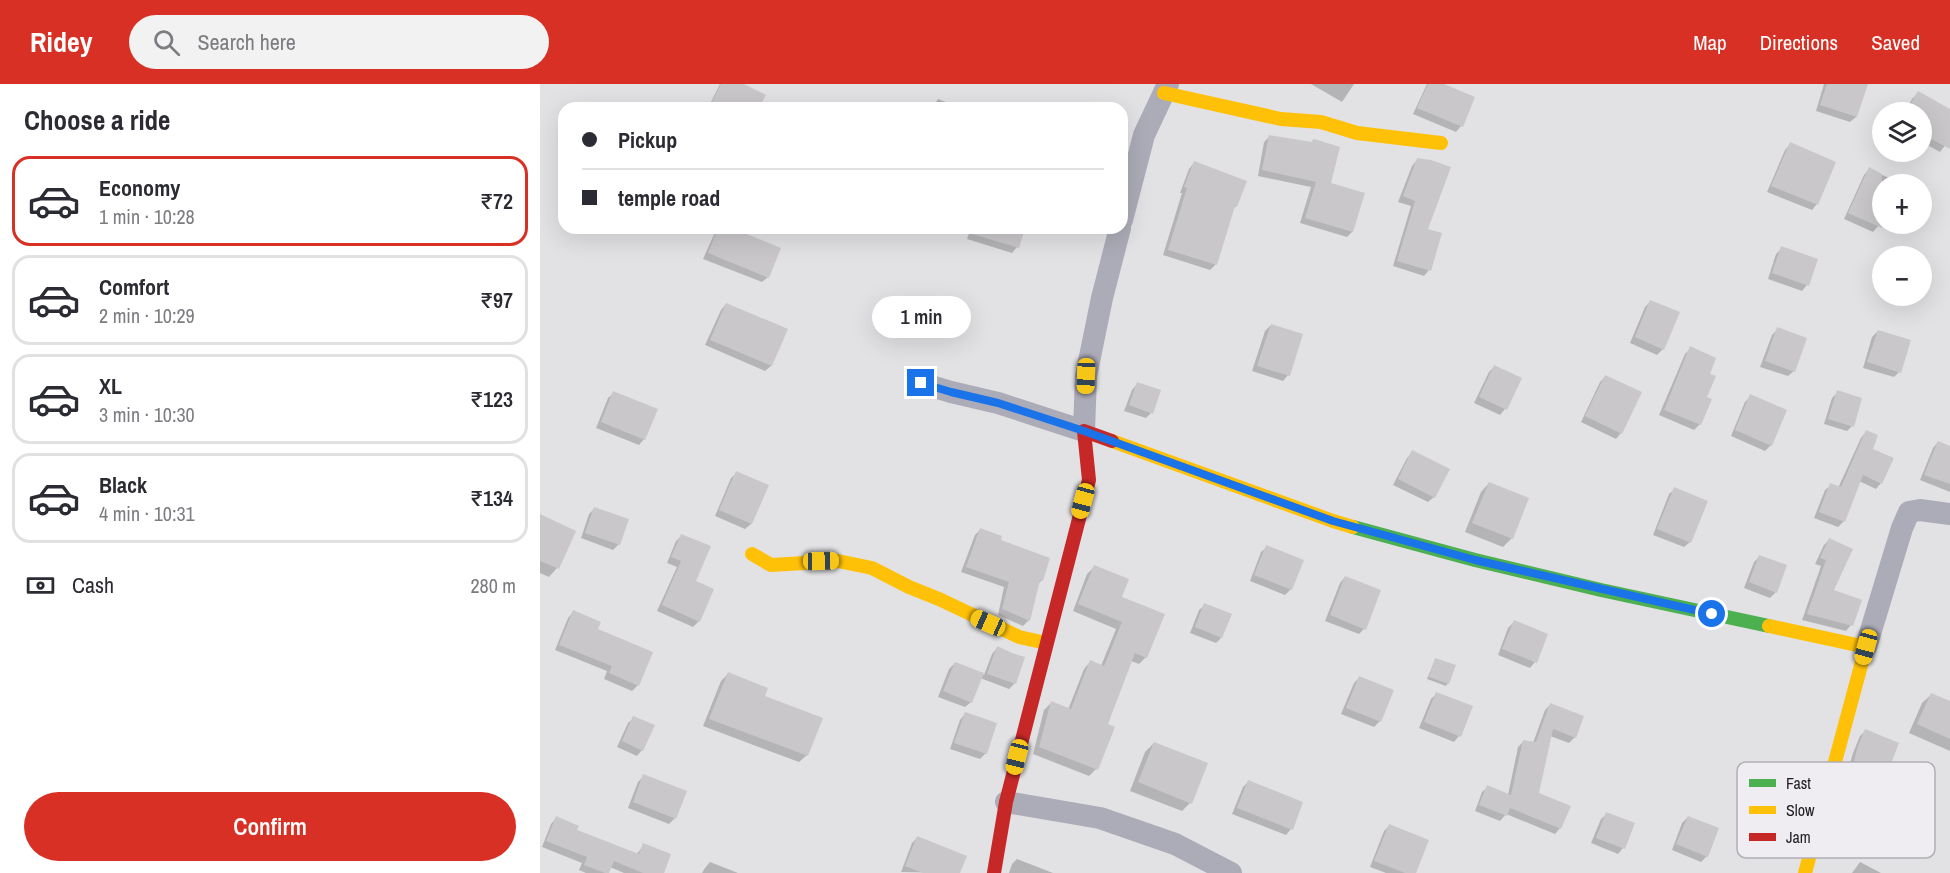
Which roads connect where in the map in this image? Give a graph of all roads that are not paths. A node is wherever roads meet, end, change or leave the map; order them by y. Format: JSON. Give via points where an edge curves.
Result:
{"nodes":[{"id":1,"x":1166,"y":89,"type":"edge"},
{"id":2,"x":1441,"y":143,"type":"dead end"},
{"id":3,"x":1128,"y":197,"type":"edge"},
{"id":4,"x":1118,"y":234,"type":"edge"},
{"id":5,"x":921,"y":383,"type":"dead end"},
{"id":6,"x":1084,"y":431,"type":"junction"},
{"id":7,"x":1950,"y":514,"type":"edge"},
{"id":8,"x":752,"y":554,"type":"dead end"},
{"id":9,"x":1046,"y":643,"type":"junction"},
{"id":10,"x":1866,"y":647,"type":"junction"},
{"id":11,"x":1835,"y":762,"type":"edge"},
{"id":12,"x":1006,"y":802,"type":"junction"},
{"id":13,"x":1809,"y":858,"type":"edge"},
{"id":14,"x":994,"y":873,"type":"edge"},
{"id":15,"x":1231,"y":873,"type":"edge"},
{"id":16,"x":1805,"y":873,"type":"edge"}],
"edges":[{"from":1,"to":2,"type":"street","via":[[1281,119]]},
{"from":1,"to":3,"type":"street","via":[[1144,135]]},
{"from":4,"to":6,"type":"street","via":[[1086,376]]},
{"from":5,"to":6,"type":"street"},
{"from":6,"to":9,"type":"street","via":[[1089,480]]},
{"from":6,"to":10,"type":"street","via":[[1333,521],[1475,560]]},
{"from":7,"to":10,"type":"street","via":[[1910,512]]},
{"from":8,"to":9,"type":"street","via":[[771,565],[838,561],[872,568],[1019,637]]},
{"from":9,"to":12,"type":"street"},
{"from":10,"to":11,"type":"street"},
{"from":12,"to":14,"type":"street"},
{"from":12,"to":15,"type":"street","via":[[1100,818],[1175,844]]},
{"from":13,"to":16,"type":"street"}]}
